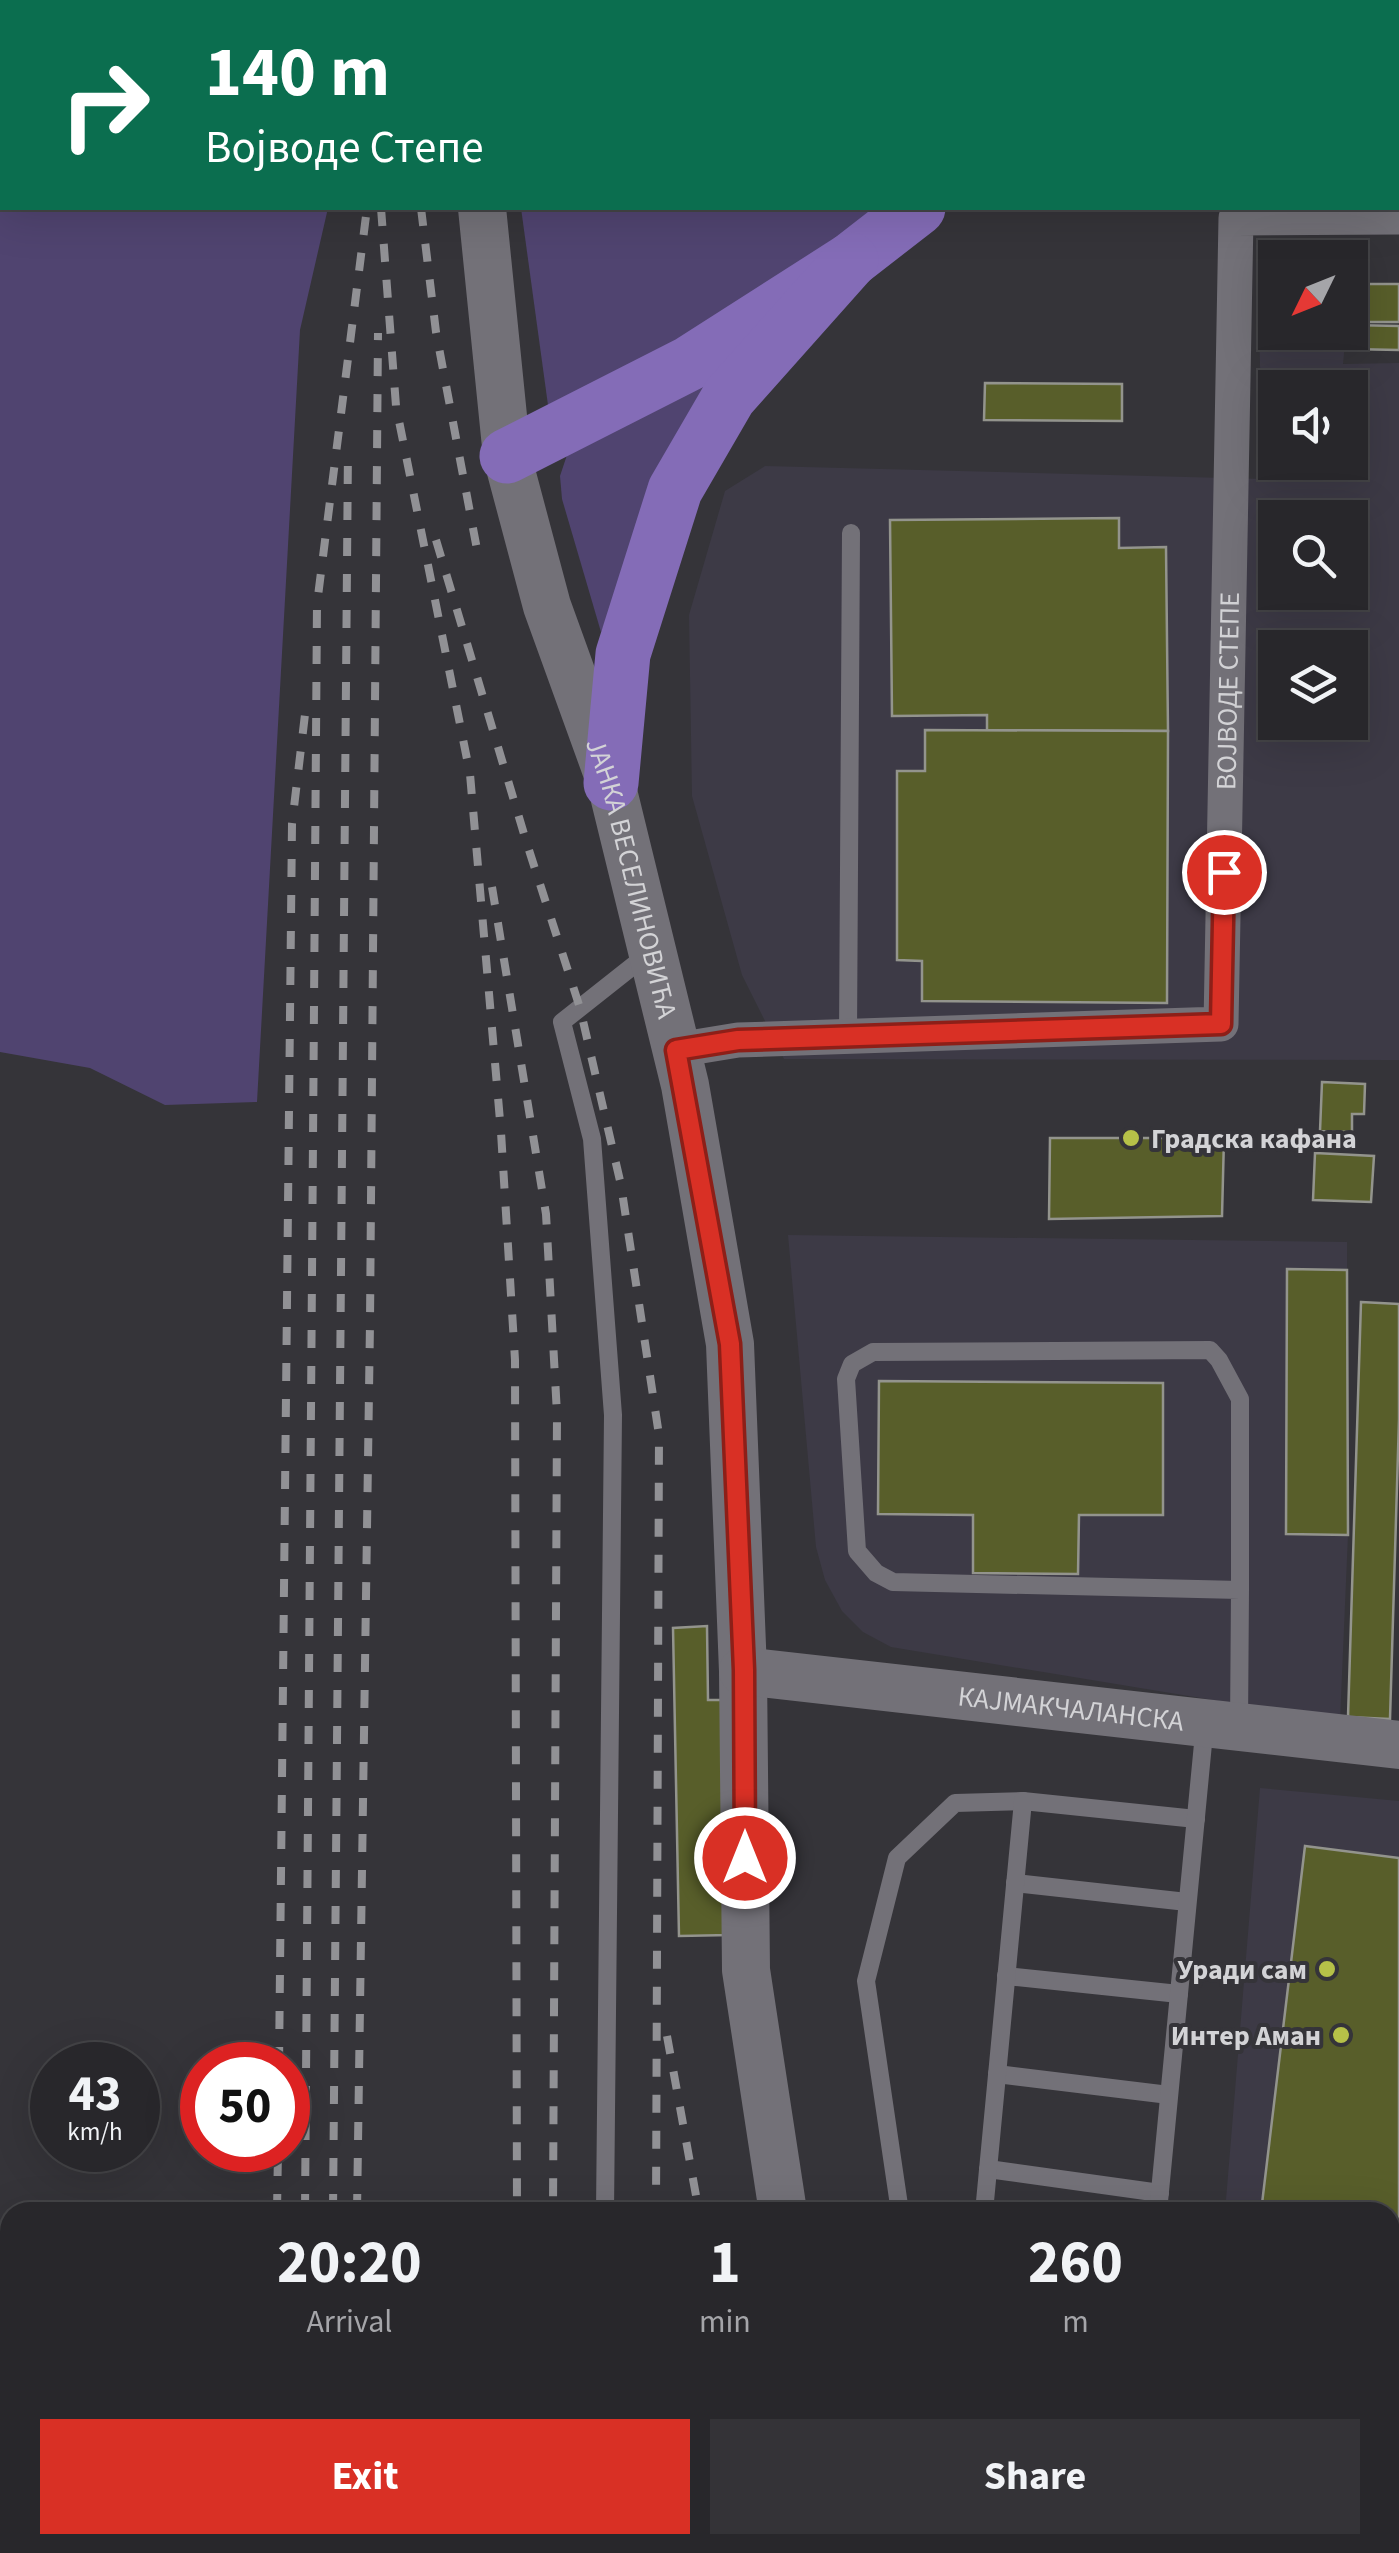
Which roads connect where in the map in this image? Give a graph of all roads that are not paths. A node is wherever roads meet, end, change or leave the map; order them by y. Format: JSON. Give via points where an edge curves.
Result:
{"nodes":[{"id":1,"x":482,"y":210,"type":"edge"},
{"id":2,"x":915,"y":210,"type":"edge"},
{"id":3,"x":1399,"y":216,"type":"edge"},
{"id":4,"x":851,"y":260,"type":"junction"},
{"id":5,"x":507,"y":456,"type":"junction"},
{"id":6,"x":851,"y":533,"type":"dead end"},
{"id":7,"x":611,"y":783,"type":"junction"},
{"id":8,"x":652,"y":950,"type":"junction"},
{"id":9,"x":848,"y":1036,"type":"junction"},
{"id":10,"x":676,"y":1050,"type":"junction"},
{"id":11,"x":1240,"y":1590,"type":"junction"},
{"id":12,"x":744,"y":1670,"type":"junction"},
{"id":13,"x":1222,"y":1724,"type":"junction"},
{"id":14,"x":1399,"y":1746,"type":"edge"},
{"id":15,"x":1023,"y":1802,"type":"junction"},
{"id":16,"x":1196,"y":1818,"type":"junction"},
{"id":17,"x":1016,"y":1883,"type":"junction"},
{"id":18,"x":1187,"y":1902,"type":"junction"},
{"id":19,"x":1006,"y":1976,"type":"junction"},
{"id":20,"x":1178,"y":1994,"type":"junction"},
{"id":21,"x":997,"y":2074,"type":"junction"},
{"id":22,"x":1168,"y":2096,"type":"junction"},
{"id":23,"x":988,"y":2169,"type":"junction"},
{"id":24,"x":1160,"y":2193,"type":"junction"},
{"id":25,"x":605,"y":2202,"type":"edge"},
{"id":26,"x":781,"y":2202,"type":"edge"},
{"id":27,"x":899,"y":2202,"type":"edge"},
{"id":28,"x":985,"y":2202,"type":"edge"},
{"id":29,"x":1159,"y":2202,"type":"edge"}],
"edges":[{"from":1,"to":5,"type":"main road","name":"ЈАНКА ВЕСЕЛИНОВИЋА"},
{"from":2,"to":4,"type":"main road"},
{"from":3,"to":9,"type":"street","name":"ВОЈВОДЕ СТЕПЕ","via":[[1236,218],[1221,1024]]},
{"from":4,"to":5,"type":"main road","via":[[690,364]]},
{"from":4,"to":7,"type":"main road","via":[[730,397],[675,490],[623,654]]},
{"from":5,"to":7,"type":"main road","name":"ЈАНКА ВЕСЕЛИНОВИЋА","via":[[547,606]]},
{"from":6,"to":9,"type":"lane"},
{"from":7,"to":8,"type":"main road","name":"ЈАНКА ВЕСЕЛИНОВИЋА"},
{"from":8,"to":10,"type":"main road","name":"ЈАНКА ВЕСЕЛИНОВИЋА"},
{"from":8,"to":25,"type":"lane","via":[[562,1022],[592,1139],[613,1414]]},
{"from":9,"to":10,"type":"street","name":"ВОЈВОДЕ СТЕПЕ"},
{"from":10,"to":12,"type":"main road","name":"ЈАНКА ВЕСЕЛИНОВИЋА","via":[[730,1344]]},
{"from":11,"to":11,"type":"lane","via":[[893,1582],[876,1573],[857,1551],[846,1379],[852,1364],[873,1352],[1210,1350],[1240,1399]]},
{"from":11,"to":13,"type":"lane"},
{"from":12,"to":13,"type":"main road","name":"КАЈМАКЧАЛАНСКА"},
{"from":12,"to":26,"type":"main road","name":"ЈАНКА ВЕСЕЛИНОВИЋА","via":[[746,1970]]},
{"from":13,"to":14,"type":"main road","name":"КАЈМАКЧАЛАНСКА"},
{"from":13,"to":16,"type":"lane"},
{"from":15,"to":16,"type":"lane"},
{"from":15,"to":17,"type":"lane"},
{"from":15,"to":27,"type":"lane","via":[[955,1803],[897,1858],[866,1981]]},
{"from":16,"to":18,"type":"lane"},
{"from":17,"to":18,"type":"lane"},
{"from":17,"to":19,"type":"lane"},
{"from":18,"to":20,"type":"lane"},
{"from":19,"to":20,"type":"lane"},
{"from":19,"to":21,"type":"lane"},
{"from":20,"to":22,"type":"lane"},
{"from":21,"to":22,"type":"lane"},
{"from":21,"to":23,"type":"lane"},
{"from":22,"to":24,"type":"lane"},
{"from":23,"to":24,"type":"lane"},
{"from":23,"to":28,"type":"lane"},
{"from":24,"to":29,"type":"lane"}]}
